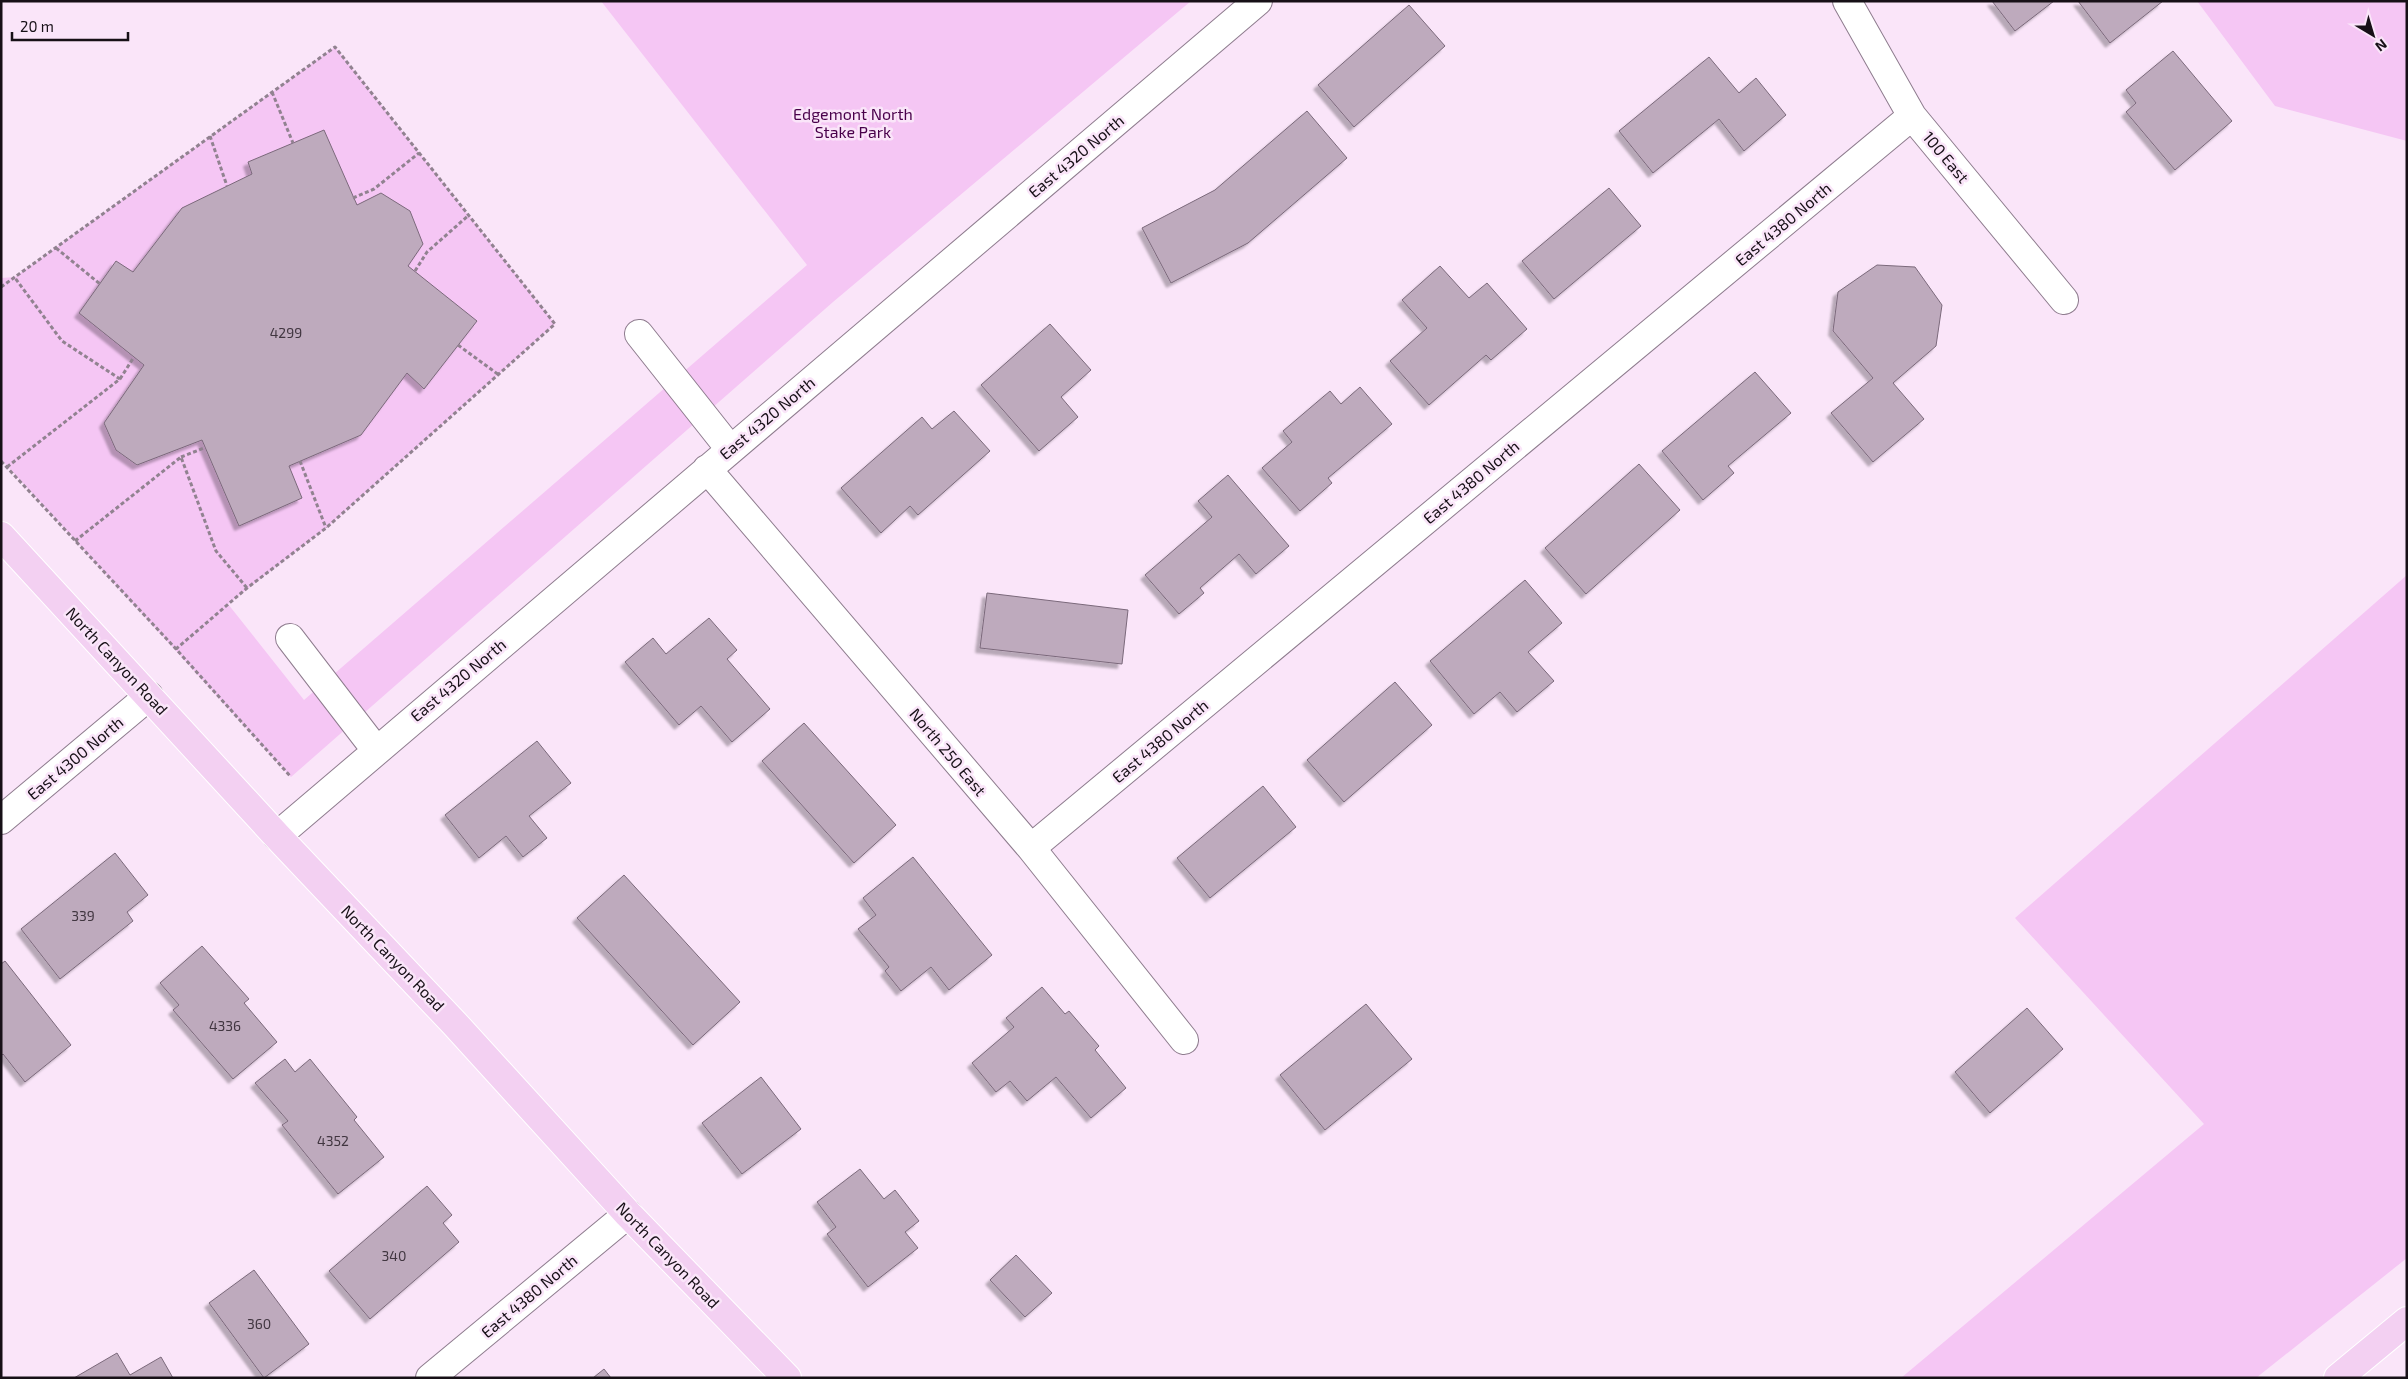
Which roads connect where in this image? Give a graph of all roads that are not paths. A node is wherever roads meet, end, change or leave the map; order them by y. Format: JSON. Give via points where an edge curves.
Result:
{"nodes":[{"id":1,"x":1258,"y":1,"type":"edge"},
{"id":2,"x":1847,"y":1,"type":"edge"},
{"id":3,"x":1912,"y":116,"type":"junction"},
{"id":4,"x":2064,"y":300,"type":"dead end"},
{"id":5,"x":639,"y":334,"type":"dead end"},
{"id":6,"x":730,"y":449,"type":"junction"},
{"id":7,"x":707,"y":469,"type":"junction"},
{"id":8,"x":1,"y":536,"type":"edge"},
{"id":9,"x":290,"y":638,"type":"dead end"},
{"id":10,"x":149,"y":696,"type":"junction"},
{"id":11,"x":376,"y":750,"type":"junction"},
{"id":12,"x":1,"y":820,"type":"edge"},
{"id":13,"x":276,"y":836,"type":"junction"},
{"id":14,"x":1031,"y":848,"type":"junction"},
{"id":15,"x":1184,"y":1040,"type":"dead end"},
{"id":16,"x":628,"y":1214,"type":"junction"},
{"id":17,"x":2407,"y":1321,"type":"edge"},
{"id":18,"x":430,"y":1378,"type":"edge"},
{"id":19,"x":787,"y":1378,"type":"edge"},
{"id":20,"x":2338,"y":1378,"type":"edge"}],
"edges":[{"from":1,"to":6,"type":"street","name":"East 4320 North"},
{"from":2,"to":3,"type":"street","name":"100 East"},
{"from":3,"to":4,"type":"street","name":"100 East"},
{"from":3,"to":14,"type":"street","name":"East 4380 North"},
{"from":5,"to":6,"type":"street"},
{"from":6,"to":7,"type":"street","name":"East 4320 North"},
{"from":7,"to":11,"type":"street","name":"East 4320 North"},
{"from":7,"to":14,"type":"street","name":"North 250 East"},
{"from":8,"to":10,"type":"main road","name":"North Canyon Road"},
{"from":9,"to":11,"type":"street"},
{"from":10,"to":12,"type":"street","name":"East 4300 North"},
{"from":10,"to":13,"type":"main road","name":"North Canyon Road"},
{"from":11,"to":13,"type":"street","name":"East 4320 North"},
{"from":13,"to":16,"type":"main road","name":"North Canyon Road","via":[[454,1023]]},
{"from":14,"to":15,"type":"street","name":"North 250 East"},
{"from":16,"to":18,"type":"street","name":"East 4380 North"},
{"from":16,"to":19,"type":"main road","name":"North Canyon Road"},
{"from":17,"to":20,"type":"main road"}]}
